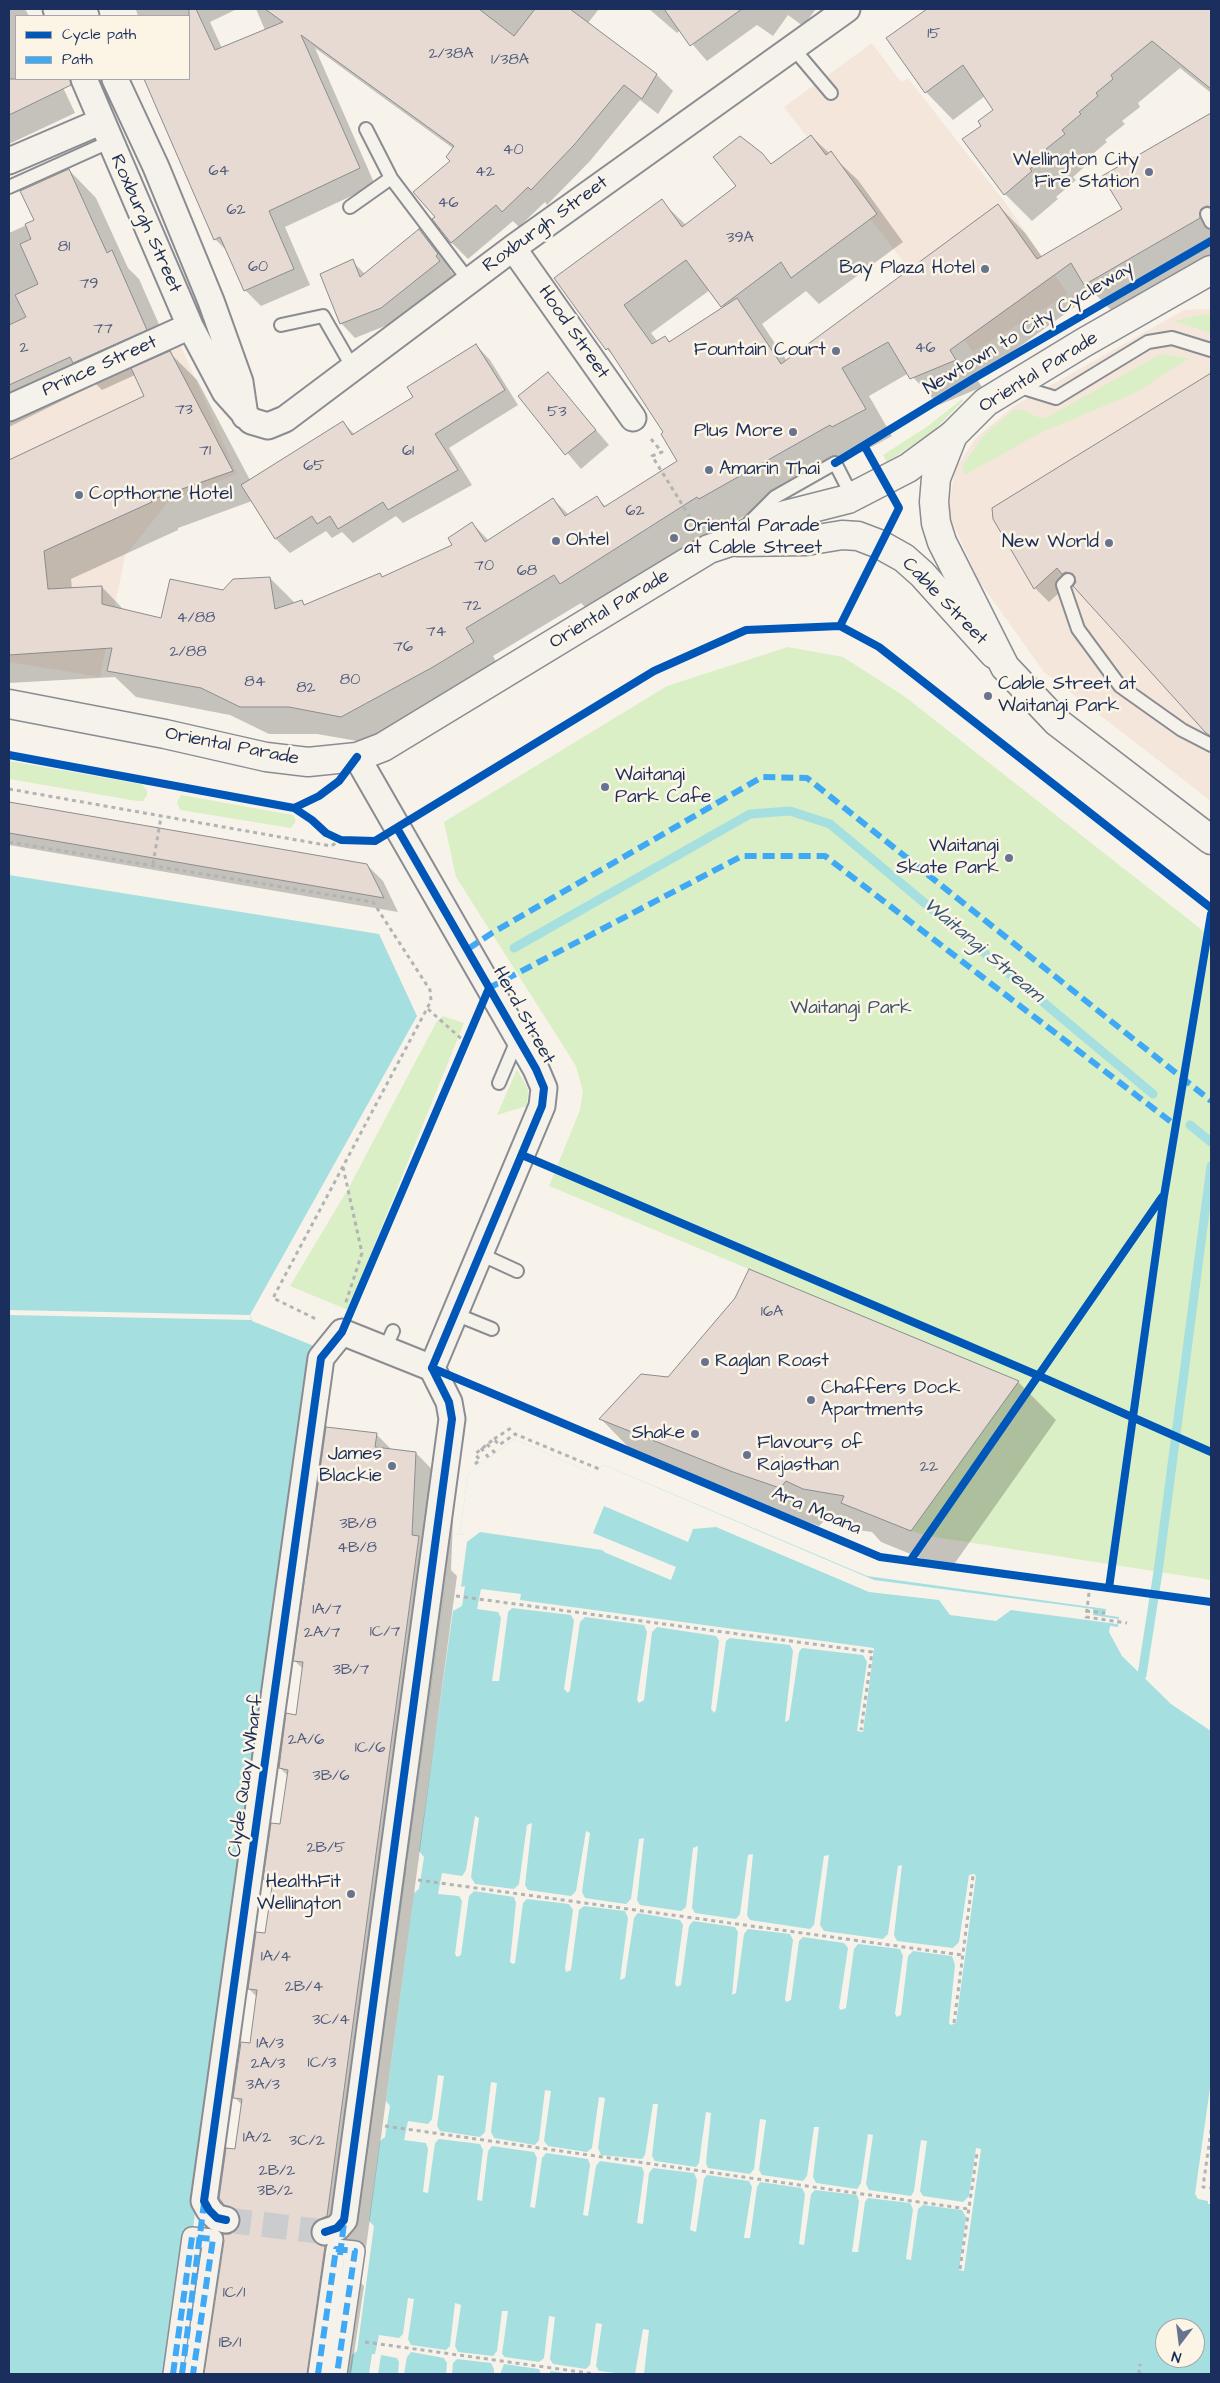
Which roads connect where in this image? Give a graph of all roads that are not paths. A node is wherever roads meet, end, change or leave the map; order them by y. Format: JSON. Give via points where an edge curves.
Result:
{"nodes":[{"id":1,"x":847,"y":9,"type":"edge"},
{"id":2,"x":792,"y":48,"type":"junction"},
{"id":3,"x":84,"y":80,"type":"edge"},
{"id":4,"x":115,"y":80,"type":"edge"},
{"id":5,"x":831,"y":93,"type":"dead end"},
{"id":6,"x":366,"y":129,"type":"dead end"},
{"id":7,"x":105,"y":132,"type":"junction"},
{"id":8,"x":9,"y":161,"type":"edge"},
{"id":9,"x":391,"y":178,"type":"junction"},
{"id":10,"x":9,"y":187,"type":"edge"},
{"id":11,"x":350,"y":207,"type":"dead end"},
{"id":12,"x":513,"y":248,"type":"junction"},
{"id":13,"x":1211,"y":270,"type":"edge"},
{"id":14,"x":468,"y":281,"type":"junction"},
{"id":15,"x":1169,"y":294,"type":"junction"},
{"id":16,"x":1211,"y":294,"type":"edge"},
{"id":17,"x":281,"y":325,"type":"dead end"},
{"id":18,"x":190,"y":326,"type":"junction"},
{"id":19,"x":1211,"y":350,"type":"edge"},
{"id":20,"x":353,"y":368,"type":"junction"},
{"id":21,"x":1012,"y":385,"type":"junction"},
{"id":22,"x":9,"y":408,"type":"edge"},
{"id":23,"x":245,"y":416,"type":"junction"},
{"id":24,"x":633,"y":418,"type":"road end"},
{"id":25,"x":953,"y":435,"type":"junction"},
{"id":26,"x":852,"y":496,"type":"junction"},
{"id":27,"x":720,"y":546,"type":"junction"},
{"id":28,"x":1068,"y":580,"type":"dead end"},
{"id":29,"x":1005,"y":667,"type":"junction"},
{"id":30,"x":9,"y":704,"type":"edge"},
{"id":31,"x":1211,"y":745,"type":"edge"},
{"id":32,"x":357,"y":756,"type":"junction"},
{"id":33,"x":1208,"y":832,"type":"edge"},
{"id":34,"x":518,"y":1038,"type":"junction"},
{"id":35,"x":499,"y":1083,"type":"dead end"},
{"id":36,"x":480,"y":1254,"type":"junction"},
{"id":37,"x":517,"y":1271,"type":"dead end"},
{"id":38,"x":455,"y":1314,"type":"junction"},
{"id":39,"x":492,"y":1329,"type":"dead end"},
{"id":40,"x":432,"y":1368,"type":"junction"},
{"id":41,"x":226,"y":2220,"type":"tunnel mouth"},
{"id":42,"x":325,"y":2232,"type":"tunnel mouth"},
{"id":43,"x":173,"y":2374,"type":"edge"},
{"id":44,"x":193,"y":2374,"type":"edge"},
{"id":45,"x":318,"y":2374,"type":"edge"},
{"id":46,"x":337,"y":2374,"type":"edge"}],
"edges":[{"from":1,"to":2,"type":"street","name":"Roxburgh Street"},
{"from":2,"to":5,"type":"lane"},
{"from":2,"to":12,"type":"street","name":"Roxburgh Street"},
{"from":3,"to":7,"type":"street","name":"Roxburgh Street"},
{"from":4,"to":23,"type":"street","name":"Roxburgh Street","via":[[156,167],[211,301],[240,382]]},
{"from":6,"to":9,"type":"lane"},
{"from":7,"to":8,"type":"street"},
{"from":7,"to":10,"type":"lane"},
{"from":7,"to":18,"type":"street","name":"Roxburgh Street"},
{"from":9,"to":11,"type":"lane"},
{"from":9,"to":14,"type":"lane"},
{"from":12,"to":14,"type":"street","name":"Roxburgh Street"},
{"from":12,"to":24,"type":"street","name":"Hood Street"},
{"from":13,"to":15,"type":"main road","name":"Oriental Parade"},
{"from":14,"to":20,"type":"street","name":"Roxburgh Street"},
{"from":15,"to":16,"type":"main road"},
{"from":15,"to":21,"type":"main road","name":"Oriental Parade"},
{"from":17,"to":20,"type":"lane","via":[[323,316]]},
{"from":18,"to":22,"type":"street","name":"Prince Street"},
{"from":18,"to":23,"type":"street","name":"Roxburgh Street","via":[[225,392]]},
{"from":19,"to":21,"type":"lane","via":[[1172,338],[1148,342],[1056,398]]},
{"from":20,"to":23,"type":"street","name":"Roxburgh Street","via":[[277,424],[261,426]]},
{"from":21,"to":25,"type":"main road","name":"Oriental Parade","via":[[986,402]]},
{"from":25,"to":26,"type":"main road","name":"Oriental Parade","via":[[908,468]]},
{"from":25,"to":29,"type":"main road","name":"Cable Street","via":[[936,478],[936,523],[953,567]]},
{"from":26,"to":27,"type":"main road","name":"Oriental Parade","via":[[827,506],[781,516]]},
{"from":26,"to":27,"type":"lane","via":[[835,463],[775,497]]},
{"from":27,"to":29,"type":"main road","name":"Cable Street","via":[[806,541],[842,535],[858,536],[879,544],[904,558],[922,574]]},
{"from":27,"to":32,"type":"main road","name":"Oriental Parade","via":[[383,747]]},
{"from":28,"to":31,"type":"lane","via":[[1063,585],[1078,629],[1120,686],[1182,730]]},
{"from":29,"to":33,"type":"main road","name":"Cable Street","via":[[1057,722]]},
{"from":30,"to":32,"type":"main road","name":"Oriental Parade","via":[[266,756],[308,762]]},
{"from":32,"to":34,"type":"street","name":"Herd Street"},
{"from":34,"to":35,"type":"lane"},
{"from":34,"to":36,"type":"street","name":"Herd Street","via":[[544,1088],[542,1106]]},
{"from":36,"to":37,"type":"lane"},
{"from":36,"to":38,"type":"street","name":"Herd Street"},
{"from":38,"to":39,"type":"lane"},
{"from":38,"to":40,"type":"street","name":"Herd Street"},
{"from":40,"to":41,"type":"street","name":"Clyde Quay Wharf","via":[[389,1340],[343,1321],[321,1358],[204,2202],[217,2218]]},
{"from":40,"to":42,"type":"street","via":[[449,1402],[452,1419],[344,2220],[337,2228]]},
{"from":43,"to":44,"type":"street","via":[[192,2237],[213,2240]]},
{"from":45,"to":46,"type":"street","via":[[336,2249],[354,2250]]}]}
